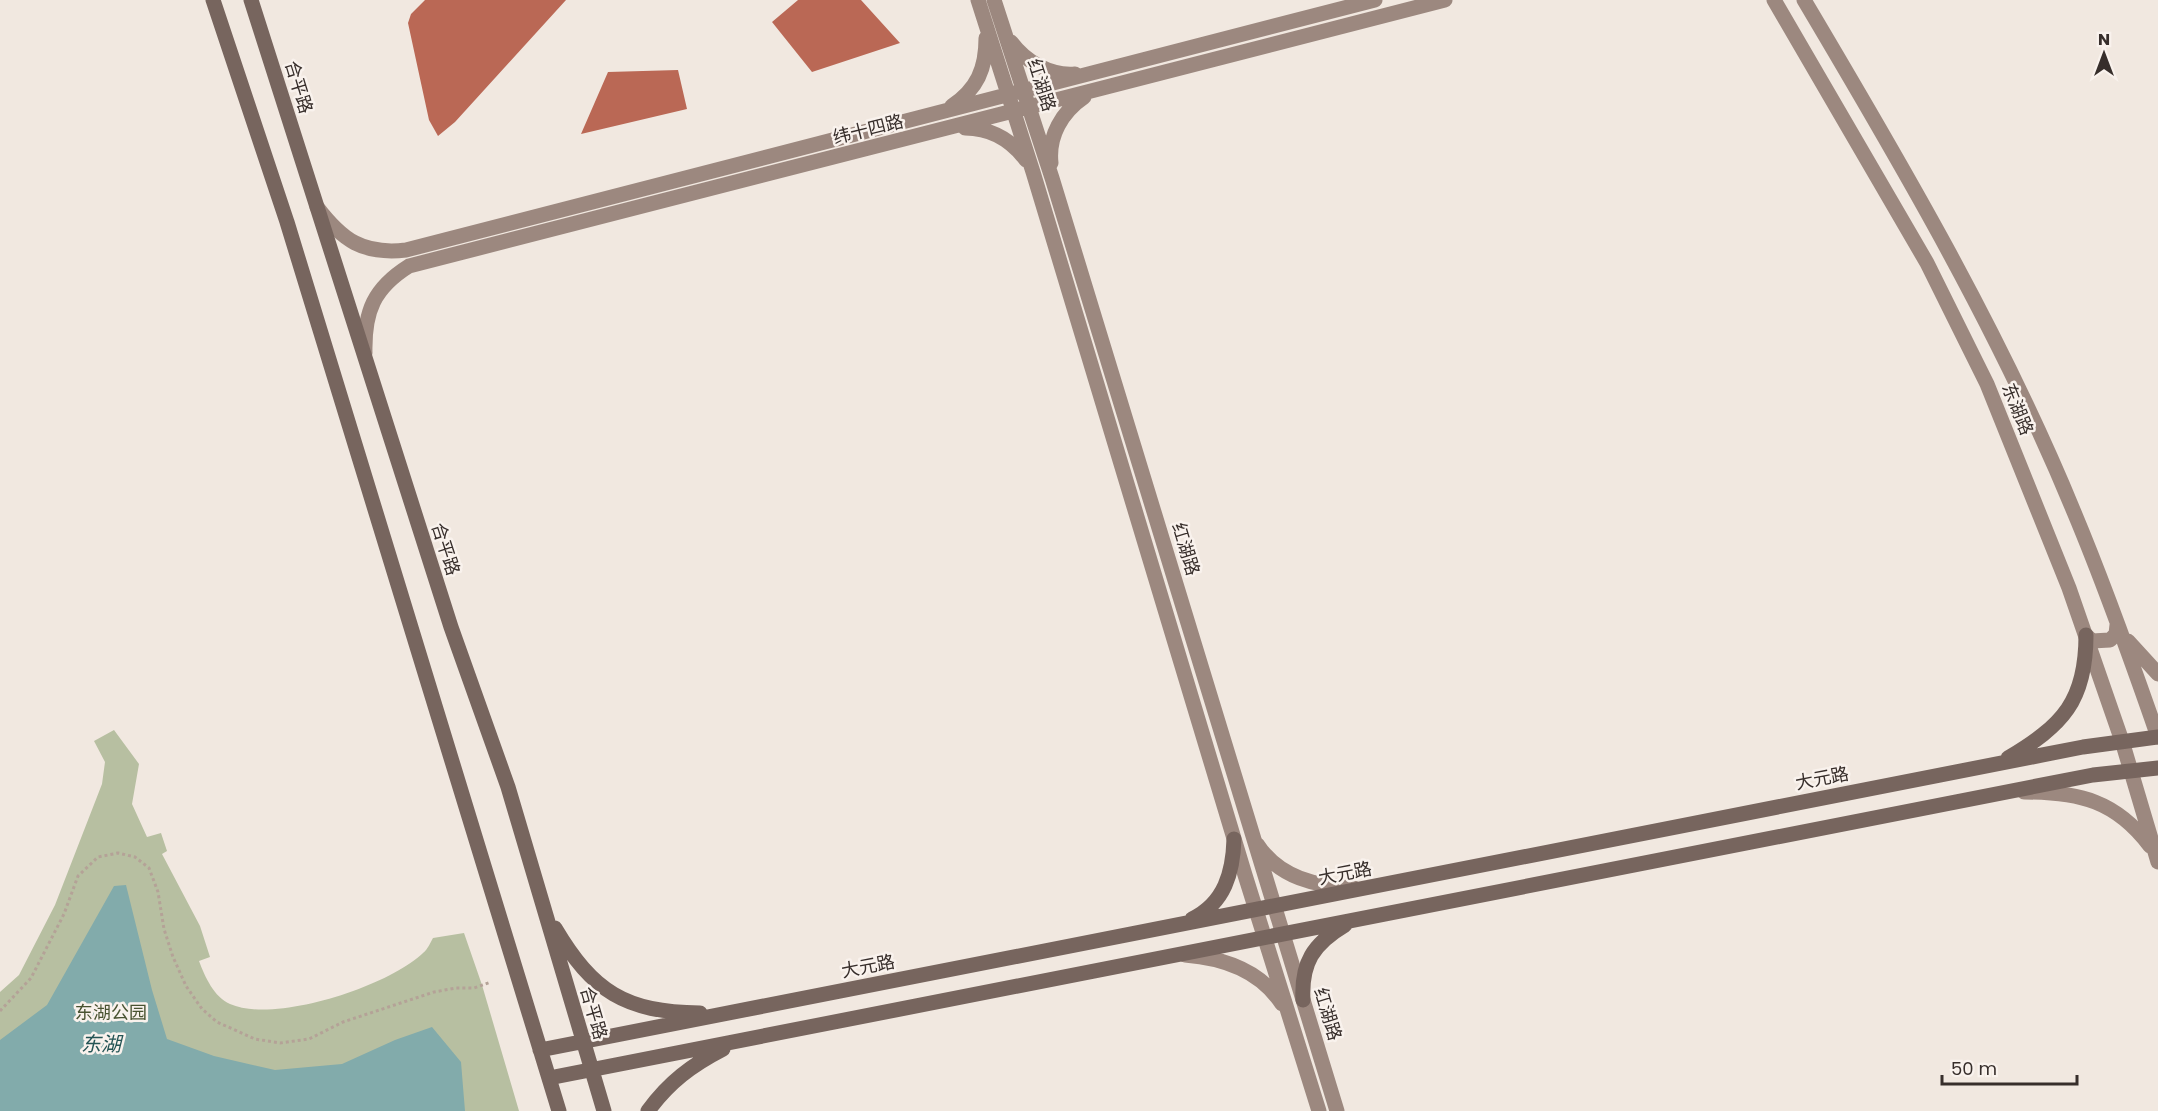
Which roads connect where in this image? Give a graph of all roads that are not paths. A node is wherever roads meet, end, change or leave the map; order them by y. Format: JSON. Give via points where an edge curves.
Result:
{"nodes":[{"id":1,"x":213,"y":0,"type":"edge"},
{"id":2,"x":251,"y":0,"type":"edge"},
{"id":3,"x":978,"y":0,"type":"edge"},
{"id":4,"x":994,"y":0,"type":"edge"},
{"id":5,"x":1375,"y":0,"type":"edge"},
{"id":6,"x":1445,"y":0,"type":"edge"},
{"id":7,"x":1774,"y":0,"type":"edge"},
{"id":8,"x":1804,"y":0,"type":"edge"},
{"id":9,"x":984,"y":17,"type":"junction"},
{"id":10,"x":1004,"y":31,"type":"junction"},
{"id":11,"x":1093,"y":73,"type":"junction"},
{"id":12,"x":1024,"y":91,"type":"junction"},
{"id":13,"x":1095,"y":91,"type":"junction"},
{"id":14,"x":1008,"y":95,"type":"junction"},
{"id":15,"x":1029,"y":108,"type":"junction"},
{"id":16,"x":945,"y":111,"type":"junction"},
{"id":17,"x":1014,"y":112,"type":"junction"},
{"id":18,"x":950,"y":128,"type":"junction"},
{"id":19,"x":1033,"y":172,"type":"junction"},
{"id":20,"x":1052,"y":178,"type":"junction"},
{"id":21,"x":315,"y":203,"type":"junction"},
{"id":22,"x":365,"y":362,"type":"junction"},
{"id":23,"x":2117,"y":625,"type":"junction"},
{"id":24,"x":2086,"y":635,"type":"junction"},
{"id":25,"x":2158,"y":674,"type":"edge"},
{"id":26,"x":2158,"y":737,"type":"edge"},
{"id":27,"x":2122,"y":741,"type":"junction"},
{"id":28,"x":1999,"y":764,"type":"junction"},
{"id":29,"x":2158,"y":768,"type":"edge"},
{"id":30,"x":2131,"y":771,"type":"junction"},
{"id":31,"x":2003,"y":792,"type":"junction"},
{"id":32,"x":1251,"y":833,"type":"junction"},
{"id":33,"x":1234,"y":839,"type":"junction"},
{"id":34,"x":2157,"y":858,"type":"edge"},
{"id":35,"x":1366,"y":888,"type":"junction"},
{"id":36,"x":1274,"y":906,"type":"junction"},
{"id":37,"x":543,"y":909,"type":"junction"},
{"id":38,"x":1256,"y":910,"type":"junction"},
{"id":39,"x":1364,"y":918,"type":"junction"},
{"id":40,"x":1180,"y":924,"type":"junction"},
{"id":41,"x":1282,"y":934,"type":"junction"},
{"id":42,"x":1265,"y":937,"type":"junction"},
{"id":43,"x":1176,"y":955,"type":"junction"},
{"id":44,"x":1303,"y":1000,"type":"junction"},
{"id":45,"x":730,"y":1013,"type":"junction"},
{"id":46,"x":1290,"y":1016,"type":"junction"},
{"id":47,"x":737,"y":1041,"type":"junction"},
{"id":48,"x":583,"y":1042,"type":"junction"},
{"id":49,"x":540,"y":1050,"type":"junction"},
{"id":50,"x":591,"y":1070,"type":"junction"},
{"id":51,"x":549,"y":1078,"type":"junction"},
{"id":52,"x":559,"y":1111,"type":"edge"},
{"id":53,"x":604,"y":1111,"type":"edge"},
{"id":54,"x":648,"y":1111,"type":"edge"},
{"id":55,"x":1319,"y":1111,"type":"edge"},
{"id":56,"x":1337,"y":1111,"type":"edge"}],
"edges":[{"from":1,"to":49,"type":"main road","via":[[290,233]]},
{"from":2,"to":21,"type":"main road","name":"合平路"},
{"from":3,"to":9,"type":"main road","name":"红湖路"},
{"from":4,"to":10,"type":"main road","name":"红湖路"},
{"from":5,"to":11,"type":"main road","name":"纬十四路"},
{"from":6,"to":13,"type":"main road","name":"纬十四路"},
{"from":7,"to":24,"type":"main road","name":"东湖路","via":[[1927,263],[1987,384]]},
{"from":8,"to":23,"type":"main road","name":"东湖路","via":[[1951,256],[2074,511]]},
{"from":9,"to":14,"type":"main road","name":"红湖路"},
{"from":9,"to":16,"type":"main road","via":[[986,54],[977,84]]},
{"from":10,"to":11,"type":"main road","via":[[1034,65],[1070,75]]},
{"from":10,"to":12,"type":"main road","name":"红湖路"},
{"from":11,"to":12,"type":"main road","name":"纬十四路"},
{"from":12,"to":14,"type":"main road","name":"纬十四路"},
{"from":12,"to":15,"type":"main road","name":"红湖路"},
{"from":13,"to":15,"type":"main road","name":"纬十四路"},
{"from":13,"to":20,"type":"main road","via":[[1070,108],[1059,123],[1051,146]]},
{"from":14,"to":16,"type":"main road","name":"纬十四路"},
{"from":14,"to":17,"type":"main road","name":"红湖路"},
{"from":15,"to":17,"type":"main road","name":"纬十四路"},
{"from":15,"to":20,"type":"main road","name":"红湖路"},
{"from":16,"to":21,"type":"main road","name":"纬十四路","via":[[405,250],[387,252],[354,243],[338,232]]},
{"from":17,"to":18,"type":"main road","name":"纬十四路"},
{"from":17,"to":19,"type":"main road","name":"红湖路"},
{"from":18,"to":19,"type":"main road","via":[[976,128],[996,134],[1013,145]]},
{"from":18,"to":22,"type":"main road","name":"纬十四路","via":[[410,266],[390,278],[376,295],[367,319]]},
{"from":19,"to":33,"type":"main road","name":"红湖路"},
{"from":20,"to":32,"type":"main road","name":"红湖路"},
{"from":21,"to":22,"type":"main road","name":"合平路"},
{"from":22,"to":37,"type":"main road","name":"合平路","via":[[508,787]]},
{"from":23,"to":24,"type":"main road","via":[[2110,640],[2092,640]]},
{"from":23,"to":25,"type":"main road"},
{"from":23,"to":26,"type":"main road","name":"东湖路"},
{"from":24,"to":27,"type":"main road","name":"东湖路"},
{"from":24,"to":28,"type":"main road","via":[[2086,663],[2069,711],[2050,731]]},
{"from":26,"to":27,"type":"main road","name":"大元路"},
{"from":27,"to":28,"type":"main road","name":"大元路"},
{"from":27,"to":30,"type":"main road","name":"东湖路"},
{"from":28,"to":35,"type":"main road","name":"大元路"},
{"from":29,"to":30,"type":"main road"},
{"from":30,"to":31,"type":"main road"},
{"from":30,"to":34,"type":"main road","name":"东湖路"},
{"from":31,"to":34,"type":"main road","via":[[2075,795],[2097,801],[2121,814],[2138,830]]},
{"from":31,"to":39,"type":"main road"},
{"from":32,"to":35,"type":"main road","via":[[1270,860],[1300,880]]},
{"from":32,"to":36,"type":"main road","name":"红湖路"},
{"from":33,"to":38,"type":"main road","name":"红湖路"},
{"from":33,"to":40,"type":"main road","via":[[1229,880],[1220,895],[1209,907]]},
{"from":35,"to":36,"type":"main road","name":"大元路"},
{"from":36,"to":38,"type":"main road","name":"大元路"},
{"from":36,"to":41,"type":"main road","name":"红湖路"},
{"from":37,"to":45,"type":"main road","via":[[581,968],[604,989],[628,1003],[683,1013]]},
{"from":37,"to":48,"type":"main road","name":"合平路"},
{"from":38,"to":40,"type":"main road","name":"大元路"},
{"from":38,"to":42,"type":"main road","name":"红湖路"},
{"from":39,"to":41,"type":"main road"},
{"from":39,"to":44,"type":"main road","via":[[1330,934],[1316,948],[1302,980]]},
{"from":40,"to":45,"type":"main road","name":"大元路"},
{"from":41,"to":42,"type":"main road"},
{"from":41,"to":44,"type":"main road","name":"红湖路"},
{"from":42,"to":43,"type":"main road"},
{"from":42,"to":46,"type":"main road","name":"红湖路"},
{"from":43,"to":46,"type":"main road","via":[[1215,959],[1252,973],[1277,996]]},
{"from":43,"to":47,"type":"main road"},
{"from":44,"to":56,"type":"main road","name":"红湖路"},
{"from":45,"to":48,"type":"main road","name":"大元路"},
{"from":46,"to":55,"type":"main road","name":"红湖路"},
{"from":47,"to":50,"type":"main road"},
{"from":47,"to":54,"type":"main road","via":[[682,1072]]},
{"from":48,"to":49,"type":"main road","name":"大元路"},
{"from":48,"to":50,"type":"main road","name":"合平路"},
{"from":49,"to":51,"type":"main road"},
{"from":50,"to":51,"type":"main road"},
{"from":50,"to":53,"type":"main road","name":"合平路"},
{"from":51,"to":52,"type":"main road"}]}
